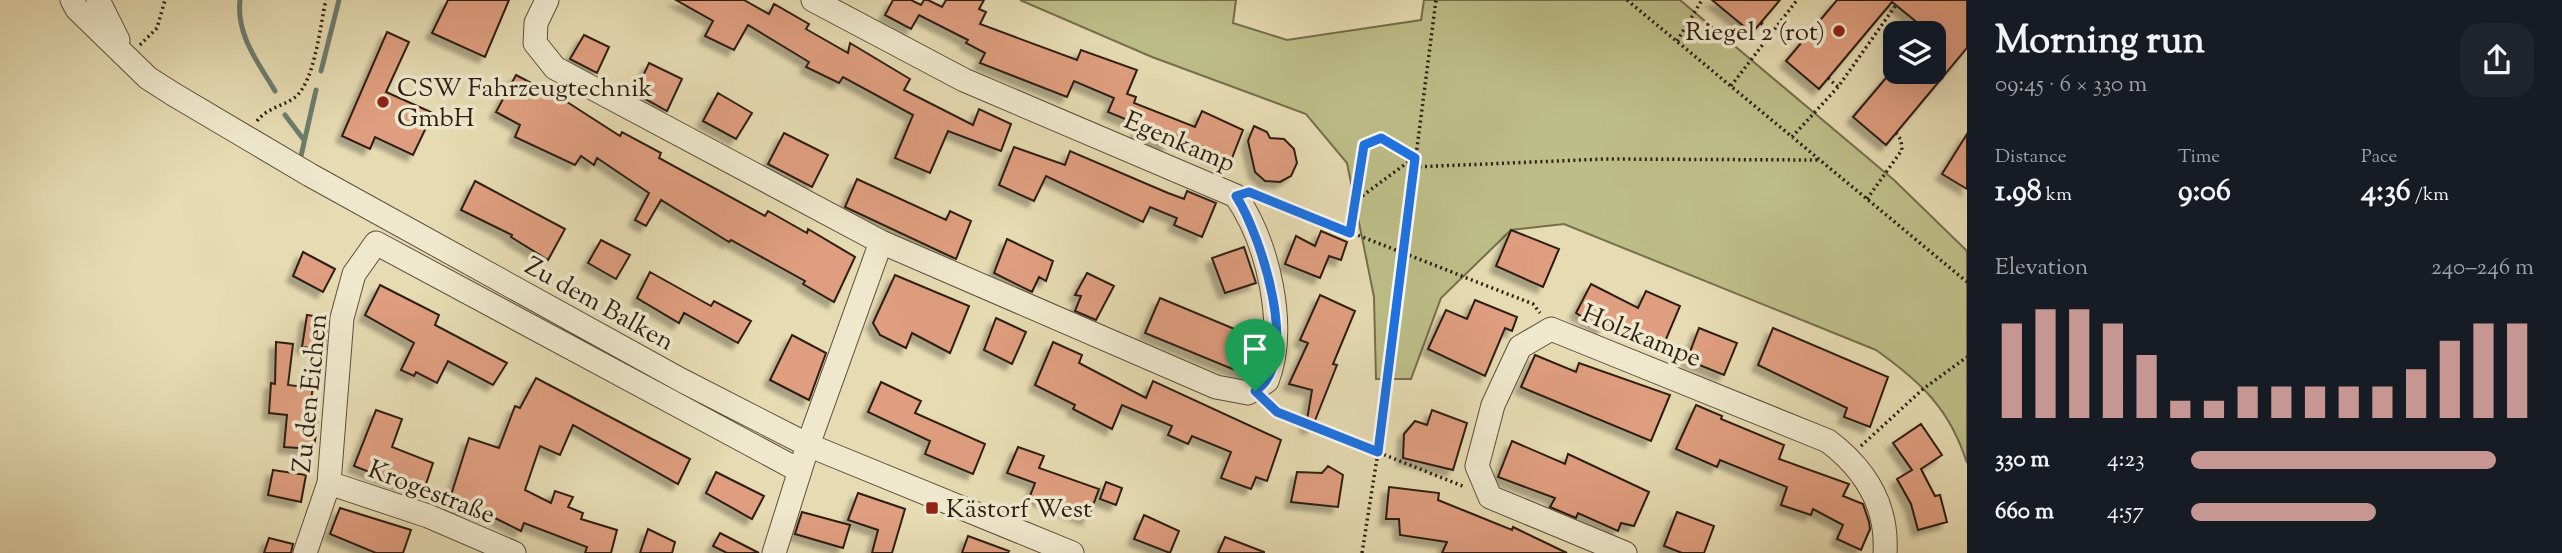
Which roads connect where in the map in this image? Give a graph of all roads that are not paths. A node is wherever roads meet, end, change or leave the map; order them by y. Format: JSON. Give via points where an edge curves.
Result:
{"nodes":[{"id":1,"x":72,"y":0,"type":"edge"},
{"id":2,"x":98,"y":0,"type":"edge"},
{"id":3,"x":547,"y":0,"type":"edge"},
{"id":4,"x":813,"y":0,"type":"edge"},
{"id":5,"x":127,"y":55,"type":"junction"},
{"id":6,"x":881,"y":242,"type":"junction"},
{"id":7,"x":808,"y":445,"type":"junction"},
{"id":8,"x":800,"y":471,"type":"junction"},
{"id":9,"x":329,"y":483,"type":"junction"},
{"id":10,"x":305,"y":553,"type":"edge"},
{"id":11,"x":514,"y":553,"type":"edge"},
{"id":12,"x":774,"y":553,"type":"edge"},
{"id":13,"x":1072,"y":553,"type":"edge"},
{"id":14,"x":1625,"y":553,"type":"edge"},
{"id":15,"x":1885,"y":553,"type":"edge"}],
"edges":[{"from":1,"to":5,"type":"street","name":"Zu dem Balken"},
{"from":2,"to":5,"type":"street","name":"Zu dem Balken"},
{"from":3,"to":6,"type":"street","via":[[536,23],[535,43],[555,68]]},
{"from":4,"to":6,"type":"street","name":"Egenkamp","via":[[964,80],[1236,196],[1269,275],[1275,307],[1267,381],[1255,391],[1240,393],[1216,387]]},
{"from":5,"to":7,"type":"street","name":"Zu dem Balken","via":[[148,78],[248,138],[669,373]]},
{"from":6,"to":7,"type":"street"},
{"from":7,"to":8,"type":"street"},
{"from":7,"to":13,"type":"street","name":"Zu dem Balken"},
{"from":8,"to":9,"type":"street","name":"Zu den Eichen","via":[[376,243],[354,274],[342,318]]},
{"from":8,"to":12,"type":"street"},
{"from":9,"to":10,"type":"street","name":"Zu den Eichen"},
{"from":9,"to":11,"type":"street","name":"Krogestraße","via":[[428,516]]},
{"from":14,"to":15,"type":"street","name":"Holzkampe","via":[[1490,497],[1477,466],[1493,405],[1520,347],[1551,329],[1829,441],[1866,478],[1882,508]]}]}
